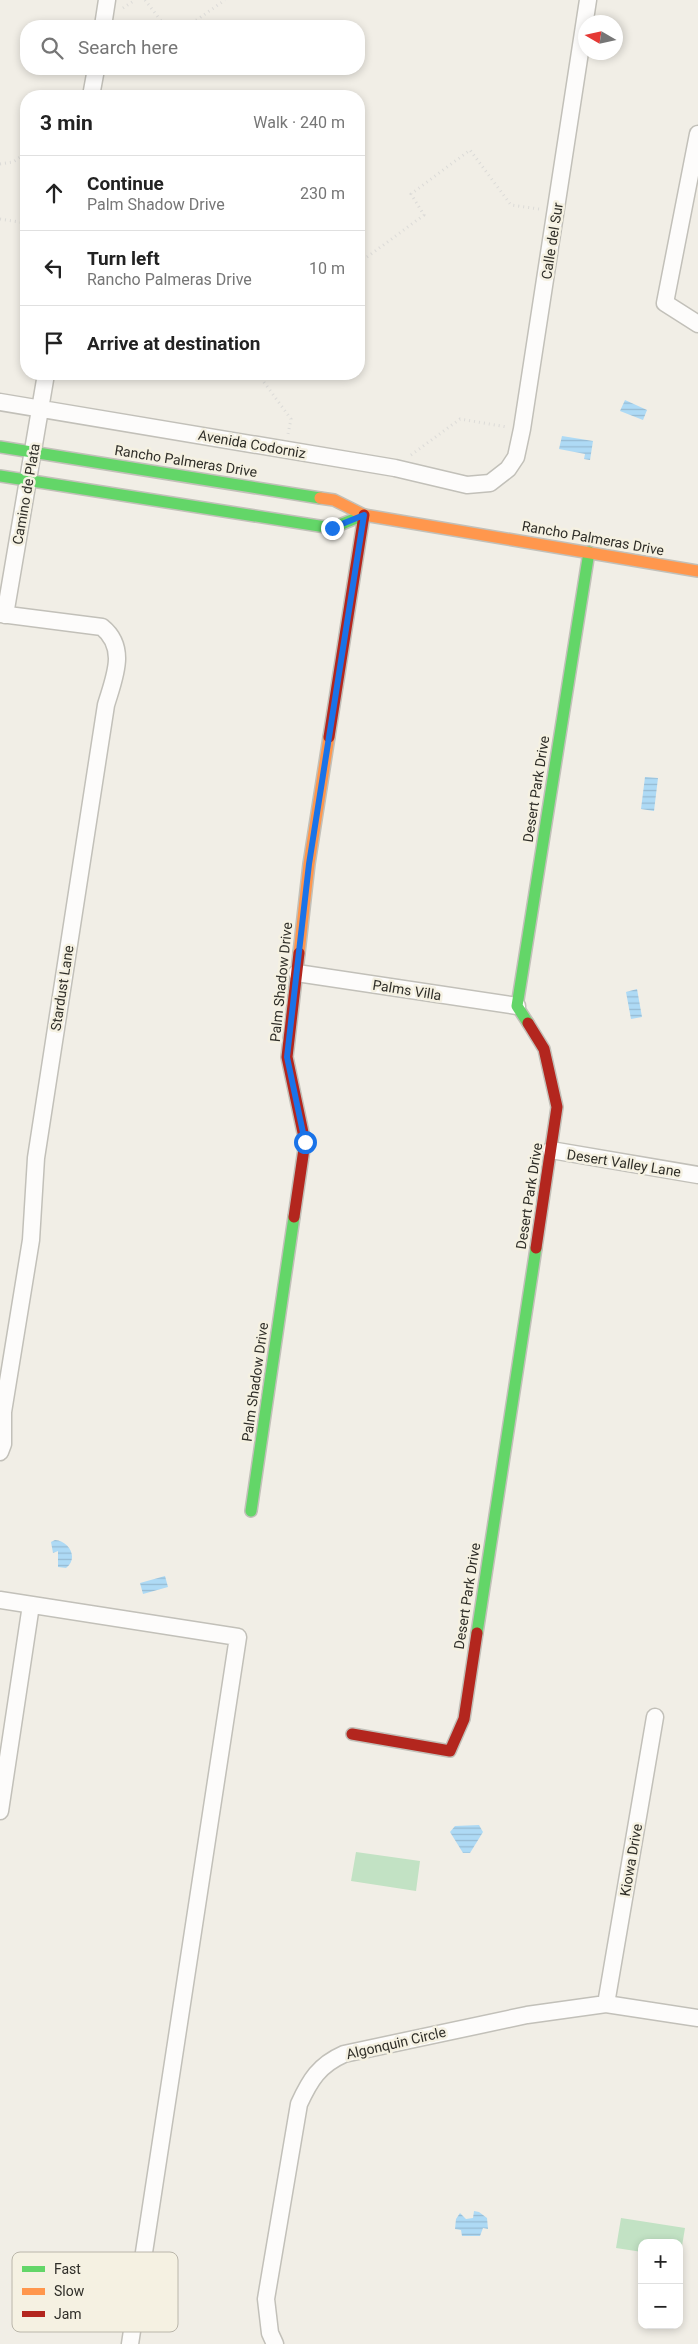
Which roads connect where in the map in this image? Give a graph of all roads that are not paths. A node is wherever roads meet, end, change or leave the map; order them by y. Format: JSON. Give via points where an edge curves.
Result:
{"nodes":[{"id":1,"x":107,"y":0,"type":"edge"},
{"id":2,"x":588,"y":0,"type":"edge"},
{"id":3,"x":103,"y":20,"type":"edge"},
{"id":4,"x":95,"y":75,"type":"edge"},
{"id":5,"x":92,"y":90,"type":"edge"},
{"id":6,"x":698,"y":134,"type":"edge"},
{"id":7,"x":698,"y":324,"type":"edge"},
{"id":8,"x":45,"y":380,"type":"edge"},
{"id":9,"x":0,"y":402,"type":"edge"},
{"id":10,"x":40,"y":408,"type":"junction"},
{"id":11,"x":0,"y":446,"type":"edge"},
{"id":12,"x":34,"y":452,"type":"junction"},
{"id":13,"x":0,"y":476,"type":"edge"},
{"id":14,"x":501,"y":476,"type":"joint"},
{"id":15,"x":28,"y":480,"type":"junction"},
{"id":16,"x":364,"y":515,"type":"junction"},
{"id":17,"x":589,"y":552,"type":"junction"},
{"id":18,"x":698,"y":571,"type":"edge"},
{"id":19,"x":3,"y":614,"type":"edge"},
{"id":20,"x":297,"y":973,"type":"junction"},
{"id":21,"x":517,"y":1006,"type":"junction"},
{"id":22,"x":551,"y":1150,"type":"junction"},
{"id":23,"x":698,"y":1175,"type":"edge"},
{"id":24,"x":0,"y":1452,"type":"edge"},
{"id":25,"x":251,"y":1511,"type":"dead end"},
{"id":26,"x":0,"y":1600,"type":"edge"},
{"id":27,"x":31,"y":1605,"type":"junction"},
{"id":28,"x":655,"y":1717,"type":"dead end"},
{"id":29,"x":352,"y":1734,"type":"dead end"},
{"id":30,"x":0,"y":1811,"type":"edge"},
{"id":31,"x":606,"y":2004,"type":"junction"},
{"id":32,"x":698,"y":2018,"type":"edge"},
{"id":33,"x":144,"y":2252,"type":"edge"},
{"id":34,"x":275,"y":2344,"type":"edge"}],
"edges":[{"from":1,"to":3,"type":"street"},
{"from":2,"to":14,"type":"street","name":"Calle del Sur","via":[[522,430],[516,457]]},
{"from":4,"to":5,"type":"street"},
{"from":6,"to":7,"type":"street","via":[[665,303]]},
{"from":8,"to":10,"type":"street","name":"Camino de Plata"},
{"from":9,"to":10,"type":"street","name":"Avenida Codorniz"},
{"from":10,"to":12,"type":"street","name":"Camino de Plata"},
{"from":10,"to":14,"type":"street","name":"Avenida Codorniz","via":[[395,468],[467,484],[490,483]]},
{"from":11,"to":12,"type":"street","name":"Rancho Palmeras Drive"},
{"from":12,"to":15,"type":"street","name":"Camino de Plata"},
{"from":12,"to":16,"type":"street","name":"Rancho Palmeras Drive","via":[[334,500]]},
{"from":13,"to":15,"type":"street"},
{"from":15,"to":16,"type":"street","via":[[332,528]]},
{"from":15,"to":19,"type":"street","name":"Camino de Plata"},
{"from":16,"to":17,"type":"street","name":"Rancho Palmeras Drive"},
{"from":16,"to":20,"type":"street","name":"Palm Shadow Drive","via":[[309,864]]},
{"from":17,"to":18,"type":"street","name":"Rancho Palmeras Drive"},
{"from":17,"to":21,"type":"street","name":"Desert Park Drive"},
{"from":19,"to":24,"type":"street","name":"Stardust Lane","via":[[102,627],[113,639],[118,652],[106,705],[36,1158],[31,1240],[3,1412]]},
{"from":20,"to":21,"type":"street","name":"Palms Villa"},
{"from":20,"to":25,"type":"street","name":"Palm Shadow Drive","via":[[287,1057],[305,1142]]},
{"from":21,"to":22,"type":"street","name":"Desert Park Drive","via":[[544,1049],[557,1107]]},
{"from":22,"to":23,"type":"street","name":"Desert Valley Lane"},
{"from":22,"to":29,"type":"street","name":"Desert Park Drive","via":[[464,1720],[450,1751]]},
{"from":26,"to":27,"type":"street"},
{"from":27,"to":30,"type":"street"},
{"from":27,"to":33,"type":"street","via":[[238,1637]]},
{"from":28,"to":31,"type":"street","name":"Kiowa Drive"},
{"from":31,"to":32,"type":"street","name":"Algonquin Circle"},
{"from":31,"to":34,"type":"street","name":"Algonquin Circle","via":[[527,2015],[344,2054],[328,2062],[308,2085],[299,2104],[266,2299],[268,2325]]}]}
